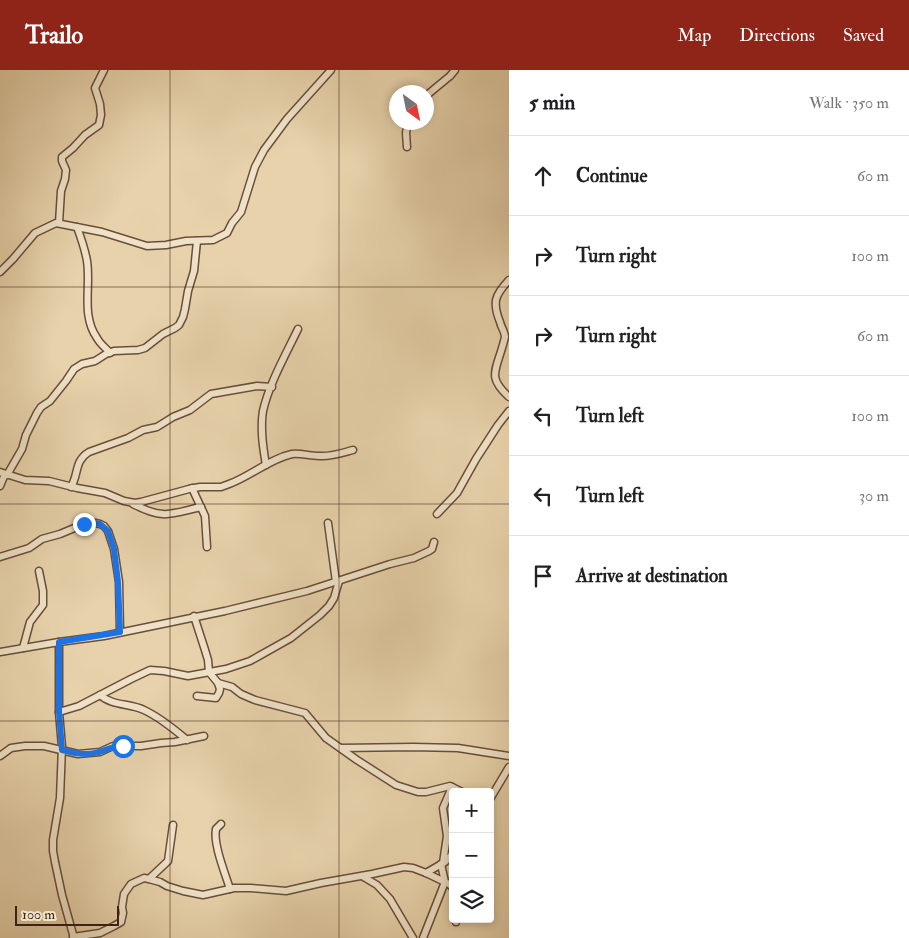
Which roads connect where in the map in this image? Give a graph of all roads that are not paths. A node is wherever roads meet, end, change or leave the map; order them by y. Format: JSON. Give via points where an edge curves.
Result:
{"nodes":[{"id":1,"x":104,"y":70,"type":"edge"},
{"id":2,"x":331,"y":70,"type":"edge"},
{"id":3,"x":456,"y":70,"type":"edge"},
{"id":4,"x":434,"y":88,"type":"edge"},
{"id":5,"x":407,"y":130,"type":"edge"},
{"id":6,"x":407,"y":147,"type":"dead end"},
{"id":7,"x":59,"y":223,"type":"junction"},
{"id":8,"x":77,"y":227,"type":"junction"},
{"id":9,"x":197,"y":241,"type":"junction"},
{"id":10,"x":0,"y":272,"type":"edge"},
{"id":11,"x":509,"y":280,"type":"edge"},
{"id":12,"x":298,"y":330,"type":"dead end"},
{"id":13,"x":110,"y":353,"type":"junction"},
{"id":14,"x":272,"y":386,"type":"junction"},
{"id":15,"x":509,"y":397,"type":"edge"},
{"id":16,"x":509,"y":411,"type":"edge"},
{"id":17,"x":353,"y":450,"type":"dead end"},
{"id":18,"x":266,"y":465,"type":"junction"},
{"id":19,"x":4,"y":474,"type":"edge"},
{"id":20,"x":0,"y":486,"type":"edge"},
{"id":21,"x":71,"y":487,"type":"junction"},
{"id":22,"x":192,"y":488,"type":"junction"},
{"id":23,"x":129,"y":502,"type":"junction"},
{"id":24,"x":201,"y":507,"type":"junction"},
{"id":25,"x":437,"y":514,"type":"dead end"},
{"id":26,"x":328,"y":523,"type":"dead end"},
{"id":27,"x":434,"y":542,"type":"dead end"},
{"id":28,"x":208,"y":547,"type":"dead end"},
{"id":29,"x":0,"y":558,"type":"edge"},
{"id":30,"x":40,"y":572,"type":"dead end"},
{"id":31,"x":337,"y":582,"type":"junction"},
{"id":32,"x":194,"y":616,"type":"junction"},
{"id":33,"x":120,"y":632,"type":"junction"},
{"id":34,"x":59,"y":642,"type":"junction"},
{"id":35,"x":23,"y":648,"type":"junction"},
{"id":36,"x":0,"y":652,"type":"edge"},
{"id":37,"x":209,"y":672,"type":"junction"},
{"id":38,"x":218,"y":683,"type":"junction"},
{"id":39,"x":100,"y":695,"type":"junction"},
{"id":40,"x":197,"y":696,"type":"dead end"},
{"id":41,"x":59,"y":712,"type":"junction"},
{"id":42,"x":204,"y":736,"type":"dead end"},
{"id":43,"x":186,"y":740,"type":"junction"},
{"id":44,"x":340,"y":748,"type":"junction"},
{"id":45,"x":62,"y":750,"type":"junction"},
{"id":46,"x":0,"y":756,"type":"edge"},
{"id":47,"x":509,"y":756,"type":"edge"},
{"id":48,"x":509,"y":767,"type":"edge"},
{"id":49,"x":452,"y":787,"type":"joint"},
{"id":50,"x":494,"y":792,"type":"edge"},
{"id":51,"x":221,"y":824,"type":"dead end"},
{"id":52,"x":173,"y":825,"type":"dead end"},
{"id":53,"x":449,"y":857,"type":"edge"},
{"id":54,"x":442,"y":864,"type":"junction"},
{"id":55,"x":426,"y":873,"type":"junction"},
{"id":56,"x":362,"y":876,"type":"junction"},
{"id":57,"x":149,"y":878,"type":"junction"},
{"id":58,"x":446,"y":882,"type":"junction"},
{"id":59,"x":449,"y":885,"type":"edge"},
{"id":60,"x":230,"y":889,"type":"junction"},
{"id":61,"x":71,"y":936,"type":"edge"},
{"id":62,"x":413,"y":938,"type":"edge"},
{"id":63,"x":423,"y":938,"type":"edge"}],
"edges":[{"from":1,"to":7,"type":"street","via":[[95,88],[100,104],[99,125],[62,157],[66,170]]},
{"from":2,"to":9,"type":"street","via":[[264,150],[255,167],[241,212],[229,231],[213,240]]},
{"from":3,"to":4,"type":"street"},
{"from":5,"to":6,"type":"street"},
{"from":7,"to":8,"type":"street"},
{"from":7,"to":10,"type":"street","via":[[35,233]]},
{"from":8,"to":9,"type":"street","via":[[147,246]]},
{"from":8,"to":13,"type":"street","via":[[88,262],[89,319],[96,338]]},
{"from":9,"to":13,"type":"street","via":[[194,271],[179,325],[145,348]]},
{"from":11,"to":15,"type":"street","via":[[496,301],[505,337],[495,370],[495,381]]},
{"from":12,"to":14,"type":"street"},
{"from":13,"to":19,"type":"street","via":[[74,369],[50,401],[41,407],[22,449]]},
{"from":14,"to":18,"type":"street","via":[[263,412]]},
{"from":14,"to":21,"type":"street","via":[[211,394],[190,410],[157,427],[139,431],[85,454]]},
{"from":16,"to":25,"type":"street","via":[[457,493]]},
{"from":17,"to":18,"type":"street","via":[[332,456],[292,454]]},
{"from":18,"to":22,"type":"street","via":[[221,487]]},
{"from":19,"to":20,"type":"street"},
{"from":19,"to":21,"type":"street"},
{"from":21,"to":23,"type":"street","via":[[105,493]]},
{"from":22,"to":23,"type":"street","via":[[141,502]]},
{"from":22,"to":24,"type":"street"},
{"from":23,"to":24,"type":"street","via":[[163,515]]},
{"from":24,"to":28,"type":"street"},
{"from":26,"to":31,"type":"street"},
{"from":27,"to":31,"type":"street","via":[[432,549],[421,555]]},
{"from":29,"to":33,"type":"street","via":[[29,548],[48,536],[90,522],[104,526],[114,549]]},
{"from":30,"to":35,"type":"street","via":[[43,605],[30,622]]},
{"from":31,"to":32,"type":"street"},
{"from":31,"to":37,"type":"street","via":[[329,606],[291,638],[250,661]]},
{"from":32,"to":33,"type":"street"},
{"from":32,"to":37,"type":"street"},
{"from":33,"to":34,"type":"street"},
{"from":34,"to":35,"type":"street"},
{"from":34,"to":41,"type":"street"},
{"from":35,"to":36,"type":"street"},
{"from":37,"to":38,"type":"street"},
{"from":37,"to":39,"type":"street","via":[[188,676],[150,670]]},
{"from":38,"to":40,"type":"street","via":[[220,689],[216,698]]},
{"from":38,"to":44,"type":"street","via":[[255,700],[305,713],[326,738]]},
{"from":39,"to":41,"type":"street"},
{"from":39,"to":43,"type":"street","via":[[108,701],[147,712]]},
{"from":41,"to":45,"type":"street"},
{"from":42,"to":43,"type":"street"},
{"from":43,"to":45,"type":"street","via":[[113,746],[100,752],[78,754]]},
{"from":44,"to":47,"type":"street","via":[[458,748]]},
{"from":44,"to":49,"type":"street","via":[[396,785],[422,792]]},
{"from":45,"to":46,"type":"street","via":[[25,746],[11,748]]},
{"from":45,"to":61,"type":"street","via":[[53,851]]},
{"from":48,"to":50,"type":"street"},
{"from":49,"to":54,"type":"street","via":[[442,808],[447,836]]},
{"from":51,"to":60,"type":"street","via":[[215,834]]},
{"from":52,"to":57,"type":"street","via":[[168,862]]},
{"from":53,"to":54,"type":"street"},
{"from":54,"to":55,"type":"street"},
{"from":54,"to":58,"type":"street"},
{"from":55,"to":56,"type":"street","via":[[404,867]]},
{"from":55,"to":58,"type":"street"},
{"from":56,"to":60,"type":"street","via":[[286,891]]},
{"from":56,"to":62,"type":"street","via":[[377,885],[390,899]]},
{"from":57,"to":60,"type":"street","via":[[203,895]]},
{"from":57,"to":61,"type":"street","via":[[131,884],[124,894],[121,922],[100,933]]},
{"from":58,"to":59,"type":"street"},
{"from":58,"to":63,"type":"street"}]}
